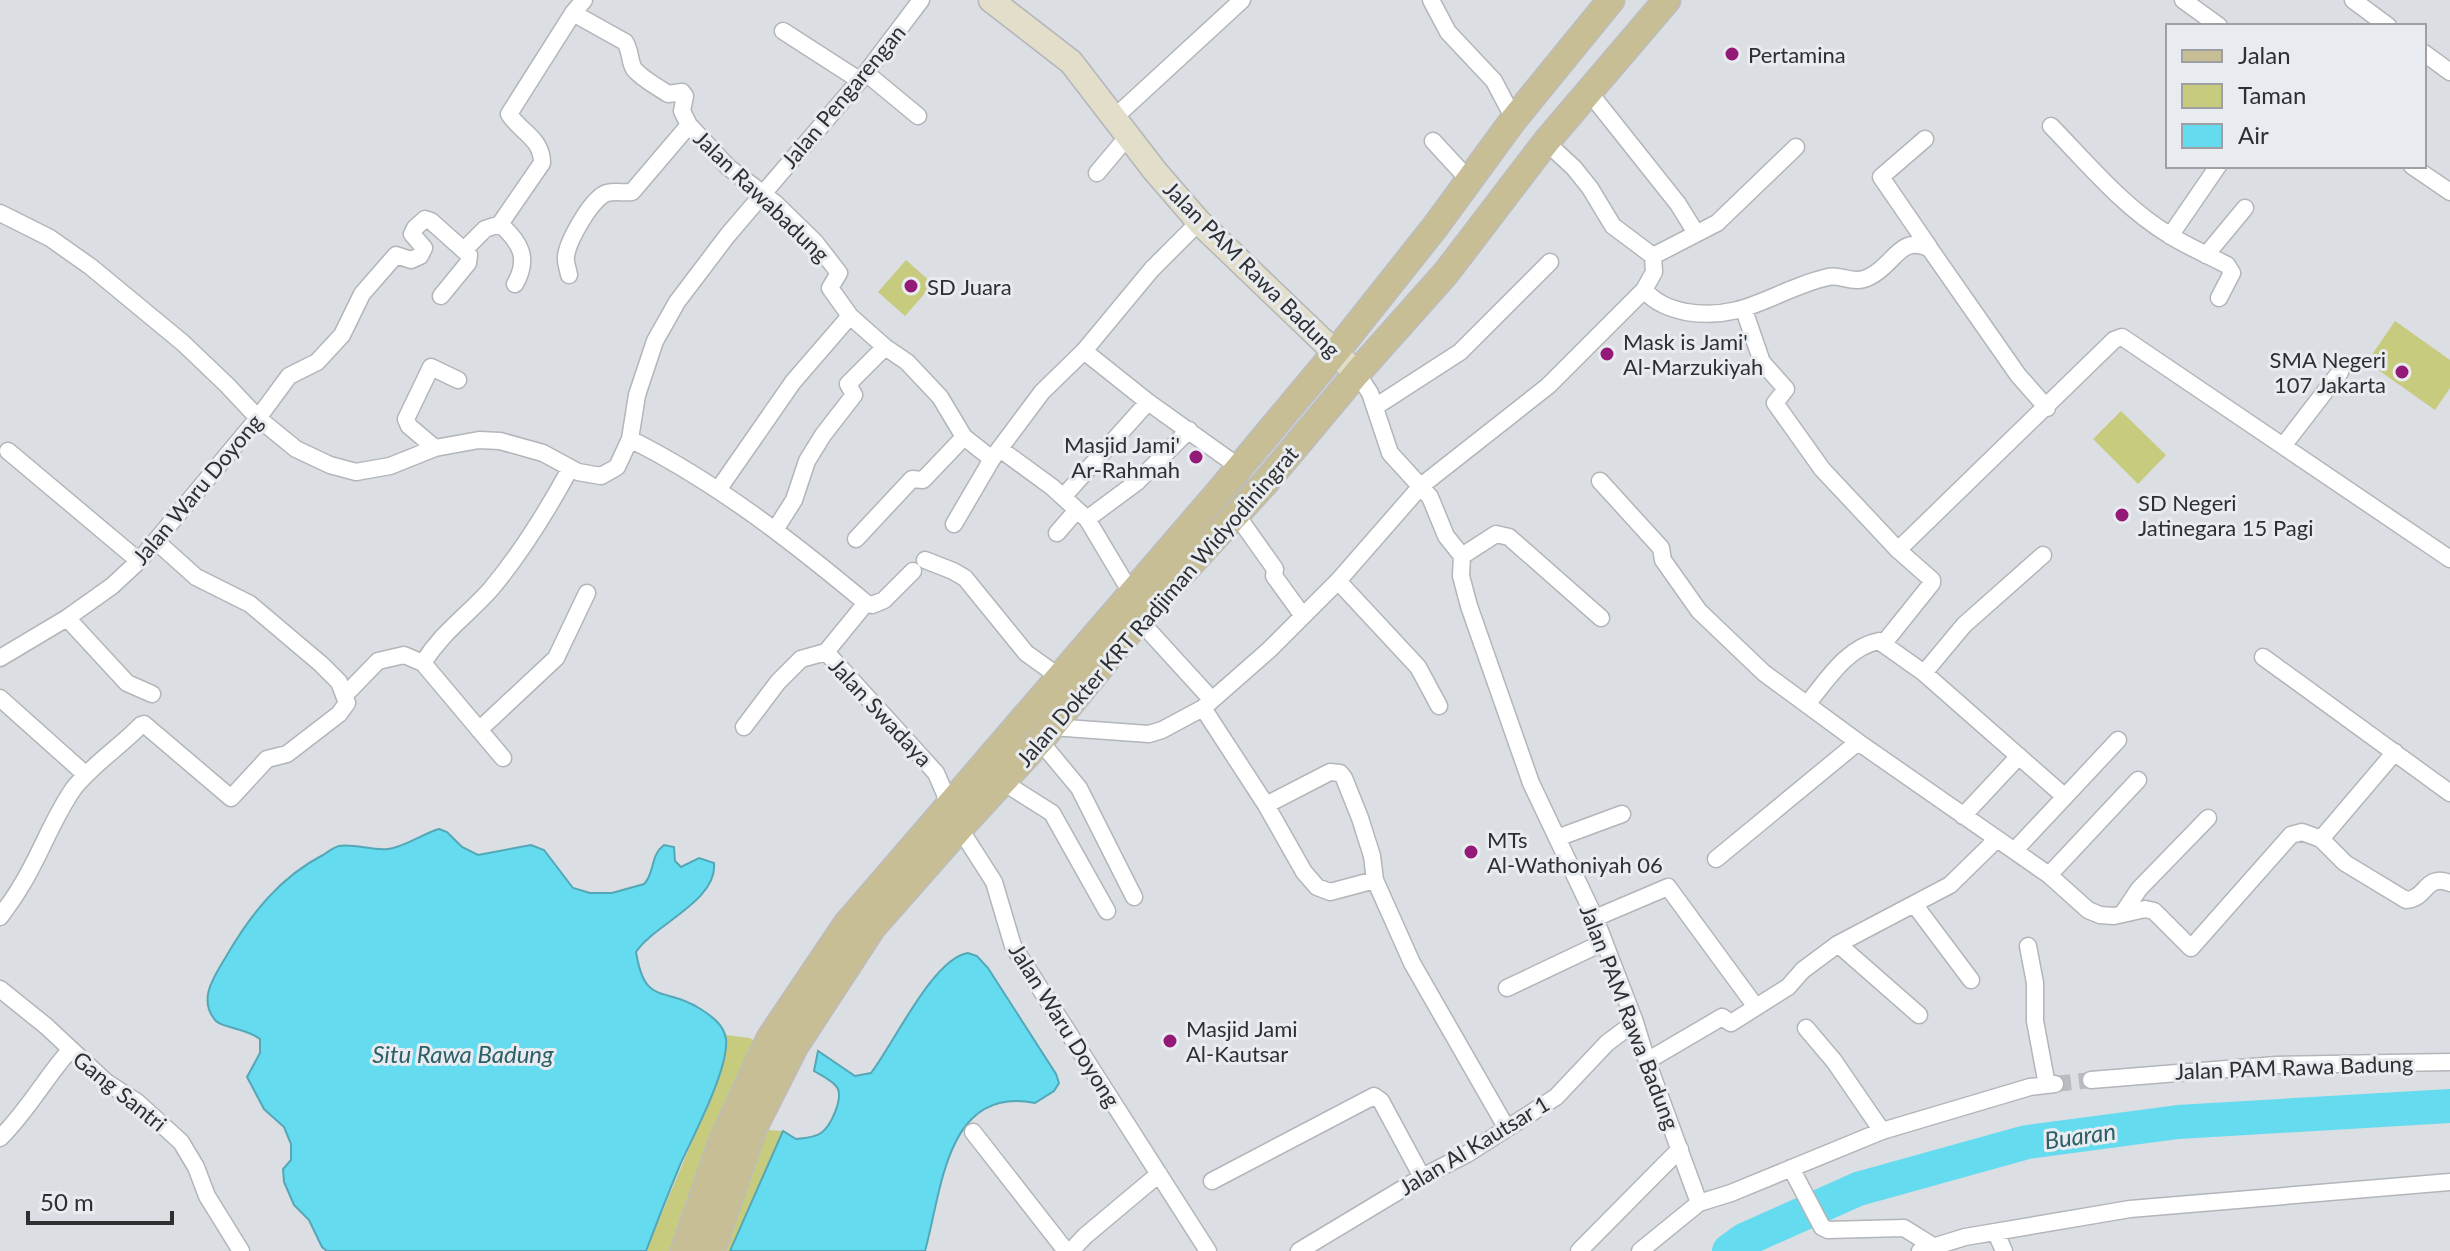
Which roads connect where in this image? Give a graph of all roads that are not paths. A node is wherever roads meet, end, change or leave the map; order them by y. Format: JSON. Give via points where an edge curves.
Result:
{"nodes":[{"id":1,"x":921,"y":0,"type":"edge"},
{"id":2,"x":991,"y":0,"type":"edge"},
{"id":3,"x":1242,"y":0,"type":"edge"},
{"id":4,"x":1431,"y":0,"type":"edge"},
{"id":5,"x":1611,"y":0,"type":"edge"},
{"id":6,"x":1667,"y":0,"type":"edge"},
{"id":7,"x":2183,"y":0,"type":"edge"},
{"id":8,"x":2353,"y":0,"type":"edge"},
{"id":9,"x":578,"y":7,"type":"edge"},
{"id":10,"x":2216,"y":24,"type":"edge"},
{"id":11,"x":2385,"y":24,"type":"edge"},
{"id":12,"x":783,"y":31,"type":"dead end"},
{"id":13,"x":2426,"y":54,"type":"edge"},
{"id":14,"x":2450,"y":72,"type":"edge"},
{"id":15,"x":862,"y":76,"type":"junction"},
{"id":16,"x":1589,"y":92,"type":"junction"},
{"id":17,"x":918,"y":116,"type":"dead end"},
{"id":18,"x":1514,"y":119,"type":"junction"},
{"id":19,"x":689,"y":125,"type":"junction"},
{"id":20,"x":2051,"y":126,"type":"dead end"},
{"id":21,"x":1121,"y":127,"type":"junction"},
{"id":22,"x":1925,"y":139,"type":"dead end"},
{"id":23,"x":1433,"y":141,"type":"dead end"},
{"id":24,"x":1546,"y":142,"type":"junction"},
{"id":25,"x":1796,"y":147,"type":"dead end"},
{"id":26,"x":2217,"y":168,"type":"edge"},
{"id":27,"x":2415,"y":168,"type":"edge"},
{"id":28,"x":1097,"y":173,"type":"dead end"},
{"id":29,"x":1469,"y":180,"type":"junction"},
{"id":30,"x":2450,"y":192,"type":"edge"},
{"id":31,"x":762,"y":195,"type":"junction"},
{"id":32,"x":2245,"y":208,"type":"dead end"},
{"id":33,"x":0,"y":213,"type":"edge"},
{"id":34,"x":1199,"y":222,"type":"junction"},
{"id":35,"x":500,"y":224,"type":"junction"},
{"id":36,"x":1696,"y":233,"type":"junction"},
{"id":37,"x":2170,"y":236,"type":"junction"},
{"id":38,"x":465,"y":249,"type":"junction"},
{"id":39,"x":1930,"y":249,"type":"junction"},
{"id":40,"x":2206,"y":255,"type":"junction"},
{"id":41,"x":1653,"y":256,"type":"junction"},
{"id":42,"x":1550,"y":262,"type":"dead end"},
{"id":43,"x":569,"y":275,"type":"dead end"},
{"id":44,"x":515,"y":284,"type":"dead end"},
{"id":45,"x":1644,"y":290,"type":"junction"},
{"id":46,"x":441,"y":296,"type":"dead end"},
{"id":47,"x":2219,"y":298,"type":"dead end"},
{"id":48,"x":1744,"y":310,"type":"junction"},
{"id":49,"x":850,"y":316,"type":"junction"},
{"id":50,"x":885,"y":347,"type":"junction"},
{"id":51,"x":1084,"y":351,"type":"junction"},
{"id":52,"x":1335,"y":353,"type":"junction"},
{"id":53,"x":2340,"y":372,"type":"dead end"},
{"id":54,"x":1357,"y":373,"type":"junction"},
{"id":55,"x":458,"y":380,"type":"dead end"},
{"id":56,"x":1148,"y":402,"type":"junction"},
{"id":57,"x":1375,"y":407,"type":"junction"},
{"id":58,"x":2047,"y":408,"type":"junction"},
{"id":59,"x":258,"y":418,"type":"junction"},
{"id":60,"x":1189,"y":430,"type":"junction"},
{"id":61,"x":964,"y":437,"type":"junction"},
{"id":62,"x":630,"y":439,"type":"junction"},
{"id":63,"x":2283,"y":446,"type":"junction"},
{"id":64,"x":435,"y":448,"type":"junction"},
{"id":65,"x":8,"y":451,"type":"dead end"},
{"id":66,"x":996,"y":454,"type":"junction"},
{"id":67,"x":1239,"y":467,"type":"junction"},
{"id":68,"x":570,"y":469,"type":"junction"},
{"id":69,"x":1600,"y":481,"type":"dead end"},
{"id":70,"x":1421,"y":486,"type":"junction"},
{"id":71,"x":718,"y":490,"type":"junction"},
{"id":72,"x":1063,"y":497,"type":"junction"},
{"id":73,"x":1082,"y":514,"type":"junction"},
{"id":74,"x":1236,"y":514,"type":"junction"},
{"id":75,"x":954,"y":524,"type":"dead end"},
{"id":76,"x":775,"y":530,"type":"junction"},
{"id":77,"x":1057,"y":533,"type":"dead end"},
{"id":78,"x":856,"y":539,"type":"dead end"},
{"id":79,"x":157,"y":542,"type":"junction"},
{"id":80,"x":1898,"y":550,"type":"junction"},
{"id":81,"x":2043,"y":555,"type":"dead end"},
{"id":82,"x":1462,"y":556,"type":"junction"},
{"id":83,"x":2450,"y":559,"type":"edge"},
{"id":84,"x":139,"y":561,"type":"junction"},
{"id":85,"x":1338,"y":581,"type":"junction"},
{"id":86,"x":587,"y":593,"type":"dead end"},
{"id":87,"x":1129,"y":595,"type":"junction"},
{"id":88,"x":866,"y":603,"type":"junction"},
{"id":89,"x":1303,"y":616,"type":"junction"},
{"id":90,"x":67,"y":618,"type":"junction"},
{"id":91,"x":1601,"y":618,"type":"dead end"},
{"id":92,"x":1139,"y":620,"type":"junction"},
{"id":93,"x":1884,"y":643,"type":"junction"},
{"id":94,"x":826,"y":652,"type":"junction"},
{"id":95,"x":2263,"y":657,"type":"dead end"},
{"id":96,"x":0,"y":658,"type":"edge"},
{"id":97,"x":423,"y":663,"type":"junction"},
{"id":98,"x":1924,"y":673,"type":"junction"},
{"id":99,"x":1058,"y":676,"type":"junction"},
{"id":100,"x":152,"y":694,"type":"dead end"},
{"id":101,"x":346,"y":694,"type":"junction"},
{"id":102,"x":0,"y":698,"type":"edge"},
{"id":103,"x":1808,"y":703,"type":"junction"},
{"id":104,"x":1207,"y":704,"type":"junction"},
{"id":105,"x":1439,"y":706,"type":"dead end"},
{"id":106,"x":744,"y":727,"type":"dead end"},
{"id":107,"x":479,"y":730,"type":"junction"},
{"id":108,"x":1046,"y":734,"type":"junction"},
{"id":109,"x":2118,"y":740,"type":"dead end"},
{"id":110,"x":1858,"y":742,"type":"junction"},
{"id":111,"x":2395,"y":752,"type":"junction"},
{"id":112,"x":2019,"y":756,"type":"junction"},
{"id":113,"x":503,"y":758,"type":"dead end"},
{"id":114,"x":85,"y":774,"type":"junction"},
{"id":115,"x":2138,"y":780,"type":"dead end"},
{"id":116,"x":1003,"y":782,"type":"junction"},
{"id":117,"x":2450,"y":793,"type":"edge"},
{"id":118,"x":2064,"y":796,"type":"junction"},
{"id":119,"x":1266,"y":805,"type":"junction"},
{"id":120,"x":1622,"y":814,"type":"dead end"},
{"id":121,"x":1963,"y":816,"type":"junction"},
{"id":122,"x":953,"y":818,"type":"junction"},
{"id":123,"x":2208,"y":818,"type":"dead end"},
{"id":124,"x":1557,"y":838,"type":"junction"},
{"id":125,"x":1997,"y":839,"type":"junction"},
{"id":126,"x":2321,"y":839,"type":"junction"},
{"id":127,"x":2015,"y":850,"type":"junction"},
{"id":128,"x":1716,"y":859,"type":"dead end"},
{"id":129,"x":2049,"y":875,"type":"junction"},
{"id":130,"x":1375,"y":880,"type":"junction"},
{"id":131,"x":2450,"y":883,"type":"edge"},
{"id":132,"x":1134,"y":897,"type":"dead end"},
{"id":133,"x":1914,"y":904,"type":"junction"},
{"id":134,"x":1107,"y":911,"type":"dead end"},
{"id":135,"x":2123,"y":913,"type":"junction"},
{"id":136,"x":0,"y":917,"type":"edge"},
{"id":137,"x":1595,"y":918,"type":"junction"},
{"id":138,"x":1604,"y":942,"type":"junction"},
{"id":139,"x":1838,"y":944,"type":"junction"},
{"id":140,"x":2028,"y":946,"type":"dead end"},
{"id":141,"x":1971,"y":980,"type":"dead end"},
{"id":142,"x":1507,"y":988,"type":"dead end"},
{"id":143,"x":0,"y":989,"type":"edge"},
{"id":144,"x":1756,"y":1007,"type":"junction"},
{"id":145,"x":1919,"y":1015,"type":"dead end"},
{"id":146,"x":1635,"y":1022,"type":"junction"},
{"id":147,"x":1806,"y":1028,"type":"dead end"},
{"id":148,"x":70,"y":1050,"type":"junction"},
{"id":149,"x":1647,"y":1061,"type":"junction"},
{"id":150,"x":2450,"y":1062,"type":"edge"},
{"id":151,"x":2091,"y":1080,"type":"tunnel mouth"},
{"id":152,"x":1506,"y":1127,"type":"junction"},
{"id":153,"x":1882,"y":1131,"type":"junction"},
{"id":154,"x":973,"y":1132,"type":"dead end"},
{"id":155,"x":0,"y":1138,"type":"edge"},
{"id":156,"x":1680,"y":1149,"type":"junction"},
{"id":157,"x":1791,"y":1168,"type":"junction"},
{"id":158,"x":1159,"y":1174,"type":"junction"},
{"id":159,"x":1422,"y":1177,"type":"junction"},
{"id":160,"x":1212,"y":1181,"type":"dead end"},
{"id":161,"x":2450,"y":1182,"type":"edge"},
{"id":162,"x":1699,"y":1203,"type":"junction"},
{"id":163,"x":1996,"y":1233,"type":"junction"},
{"id":164,"x":1930,"y":1249,"type":"edge"},
{"id":165,"x":241,"y":1251,"type":"edge"},
{"id":166,"x":684,"y":1251,"type":"edge"},
{"id":167,"x":711,"y":1251,"type":"edge"},
{"id":168,"x":1068,"y":1251,"type":"edge"},
{"id":169,"x":1208,"y":1251,"type":"edge"},
{"id":170,"x":1299,"y":1251,"type":"edge"},
{"id":171,"x":1579,"y":1251,"type":"edge"},
{"id":172,"x":1640,"y":1251,"type":"edge"},
{"id":173,"x":2004,"y":1251,"type":"edge"}],
"edges":[{"from":1,"to":15,"type":"street","name":"Jalan Pengarengan"},
{"from":2,"to":21,"type":"street","name":"Jalan PAM Rawa Badung","via":[[1071,62]]},
{"from":3,"to":21,"type":"street"},
{"from":4,"to":18,"type":"street","via":[[1448,32],[1494,81]]},
{"from":5,"to":18,"type":"main road","name":"Jalan Dokter KRT Radjiman Widyodiningrat"},
{"from":6,"to":16,"type":"main road","name":"Jalan Dokter KRT Radjiman Widyodiningrat"},
{"from":7,"to":10,"type":"street"},
{"from":8,"to":11,"type":"street"},
{"from":9,"to":19,"type":"street","name":"Jalan Rawabadung","via":[[625,42],[636,71],[668,94],[682,92]]},
{"from":9,"to":35,"type":"street","via":[[509,114],[535,140],[542,163]]},
{"from":12,"to":15,"type":"street"},
{"from":13,"to":14,"type":"street"},
{"from":15,"to":17,"type":"street"},
{"from":15,"to":31,"type":"street","name":"Jalan Pengarengan"},
{"from":16,"to":24,"type":"main road","name":"Jalan Dokter KRT Radjiman Widyodiningrat"},
{"from":16,"to":36,"type":"street"},
{"from":18,"to":29,"type":"main road","name":"Jalan Dokter KRT Radjiman Widyodiningrat"},
{"from":19,"to":31,"type":"street","name":"Jalan Rawabadung"},
{"from":19,"to":43,"type":"street","via":[[632,192],[601,196],[585,215],[570,242]]},
{"from":20,"to":37,"type":"street","via":[[2112,188]]},
{"from":21,"to":28,"type":"street"},
{"from":21,"to":34,"type":"street","name":"Jalan PAM Rawa Badung"},
{"from":22,"to":39,"type":"street","via":[[1881,177]]},
{"from":23,"to":29,"type":"street"},
{"from":24,"to":41,"type":"street","via":[[1590,188],[1613,226]]},
{"from":24,"to":54,"type":"main road","name":"Jalan Dokter KRT Radjiman Widyodiningrat","via":[[1446,273]]},
{"from":25,"to":36,"type":"street","via":[[1717,223]]},
{"from":26,"to":37,"type":"street"},
{"from":27,"to":30,"type":"street"},
{"from":29,"to":52,"type":"main road","name":"Jalan Dokter KRT Radjiman Widyodiningrat"},
{"from":31,"to":49,"type":"street","name":"Jalan Rawabadung","via":[[815,242],[839,273],[830,288]]},
{"from":31,"to":62,"type":"street","name":"Jalan Pengarengan","via":[[663,324],[637,395]]},
{"from":32,"to":40,"type":"street"},
{"from":33,"to":59,"type":"street","via":[[50,238],[91,267],[183,343]]},
{"from":34,"to":51,"type":"street"},
{"from":34,"to":52,"type":"street","name":"Jalan PAM Rawa Badung"},
{"from":35,"to":38,"type":"street","via":[[485,229]]},
{"from":35,"to":44,"type":"street","via":[[522,249],[521,275]]},
{"from":36,"to":41,"type":"street"},
{"from":37,"to":40,"type":"street"},
{"from":38,"to":46,"type":"street","via":[[468,263]]},
{"from":38,"to":59,"type":"street","name":"Jalan Waru Doyong","via":[[425,219],[412,234],[423,252],[411,260],[393,256],[362,294],[342,335],[317,362],[289,376]]},
{"from":39,"to":48,"type":"street","via":[[1908,244],[1869,277],[1849,281],[1831,276]]},
{"from":39,"to":58,"type":"street"},
{"from":40,"to":47,"type":"street","via":[[2231,269]]},
{"from":41,"to":45,"type":"street","via":[[1654,272]]},
{"from":42,"to":57,"type":"street","via":[[1460,352]]},
{"from":45,"to":48,"type":"street","via":[[1656,302],[1677,310]]},
{"from":45,"to":70,"type":"street","via":[[1548,386]]},
{"from":48,"to":80,"type":"street","via":[[1762,362],[1786,390],[1775,403],[1822,469]]},
{"from":49,"to":50,"type":"street","name":"Jalan Rawabadung"},
{"from":49,"to":71,"type":"street","via":[[793,382]]},
{"from":50,"to":61,"type":"street","name":"Jalan Rawabadung","via":[[940,397]]},
{"from":50,"to":76,"type":"street","via":[[848,384],[854,395],[807,461],[794,500]]},
{"from":51,"to":56,"type":"street"},
{"from":51,"to":66,"type":"street","via":[[1042,392]]},
{"from":52,"to":54,"type":"street","name":"Jalan PAM Rawa Badung"},
{"from":52,"to":67,"type":"main road","name":"Jalan Dokter KRT Radjiman Widyodiningrat"},
{"from":53,"to":63,"type":"street"},
{"from":54,"to":57,"type":"street","name":"Jalan PAM Rawa Badung"},
{"from":54,"to":74,"type":"main road","name":"Jalan Dokter KRT Radjiman Widyodiningrat"},
{"from":55,"to":64,"type":"street","via":[[431,367],[406,419]]},
{"from":56,"to":60,"type":"street"},
{"from":56,"to":72,"type":"street"},
{"from":57,"to":70,"type":"street","name":"Jalan PAM Rawa Badung","via":[[1390,453]]},
{"from":58,"to":63,"type":"street","via":[[2122,337]]},
{"from":58,"to":80,"type":"street"},
{"from":59,"to":64,"type":"street","via":[[296,449],[356,472],[390,466]]},
{"from":59,"to":79,"type":"street","name":"Jalan Waru Doyong"},
{"from":60,"to":67,"type":"street"},
{"from":60,"to":73,"type":"street","via":[[1137,482]]},
{"from":61,"to":66,"type":"street","name":"Jalan Rawabadung"},
{"from":61,"to":78,"type":"street","via":[[922,481],[912,479]]},
{"from":62,"to":68,"type":"street","via":[[617,467],[601,476]]},
{"from":62,"to":71,"type":"street"},
{"from":63,"to":83,"type":"street"},
{"from":64,"to":68,"type":"street","via":[[500,441],[543,453]]},
{"from":65,"to":84,"type":"street"},
{"from":66,"to":72,"type":"street","name":"Jalan Rawabadung"},
{"from":66,"to":75,"type":"street"},
{"from":67,"to":87,"type":"main road","name":"Jalan Dokter KRT Radjiman Widyodiningrat"},
{"from":68,"to":97,"type":"street","via":[[519,554]]},
{"from":69,"to":103,"type":"street","via":[[1661,548],[1663,560],[1699,611],[1764,673]]},
{"from":70,"to":82,"type":"street","name":"Jalan PAM Rawa Badung"},
{"from":70,"to":85,"type":"street"},
{"from":71,"to":76,"type":"street"},
{"from":72,"to":73,"type":"street","name":"Jalan Rawabadung"},
{"from":73,"to":77,"type":"street"},
{"from":73,"to":87,"type":"street","name":"Jalan Rawabadung"},
{"from":74,"to":89,"type":"street"},
{"from":74,"to":92,"type":"main road","name":"Jalan Dokter KRT Radjiman Widyodiningrat"},
{"from":76,"to":88,"type":"street"},
{"from":79,"to":84,"type":"street","name":"Jalan Waru Doyong"},
{"from":79,"to":101,"type":"street","via":[[196,577],[250,604],[321,664]]},
{"from":80,"to":93,"type":"street","via":[[1932,583]]},
{"from":81,"to":98,"type":"street","via":[[1964,625]]},
{"from":82,"to":91,"type":"street","via":[[1496,534],[1509,537]]},
{"from":82,"to":124,"type":"street","name":"Jalan PAM Rawa Badung","via":[[1469,606],[1531,783]]},
{"from":84,"to":90,"type":"street","name":"Jalan Waru Doyong"},
{"from":85,"to":89,"type":"street"},
{"from":85,"to":105,"type":"street","via":[[1418,667]]},
{"from":86,"to":107,"type":"street","via":[[556,658]]},
{"from":87,"to":99,"type":"main road","name":"Jalan Dokter KRT Radjiman Widyodiningrat"},
{"from":88,"to":94,"type":"street","name":"Jalan Swadaya"},
{"from":88,"to":99,"type":"street","via":[[884,600],[919,565],[953,571],[965,578],[1026,653]]},
{"from":89,"to":104,"type":"street"},
{"from":90,"to":96,"type":"street","name":"Jalan Waru Doyong"},
{"from":90,"to":100,"type":"street","via":[[127,683]]},
{"from":92,"to":104,"type":"street"},
{"from":92,"to":108,"type":"main road","name":"Jalan Dokter KRT Radjiman Widyodiningrat"},
{"from":93,"to":98,"type":"street"},
{"from":93,"to":103,"type":"street","via":[[1866,645],[1846,659]]},
{"from":94,"to":106,"type":"street","via":[[801,659]]},
{"from":94,"to":122,"type":"street","name":"Jalan Swadaya","via":[[930,763]]},
{"from":95,"to":111,"type":"street"},
{"from":97,"to":101,"type":"street","via":[[404,655],[378,661]]},
{"from":97,"to":107,"type":"street"},
{"from":98,"to":112,"type":"street"},
{"from":99,"to":122,"type":"main road","name":"Jalan Dokter KRT Radjiman Widyodiningrat"},
{"from":101,"to":114,"type":"street","via":[[339,714],[287,754],[267,759],[231,798],[144,724]]},
{"from":102,"to":114,"type":"street"},
{"from":103,"to":110,"type":"street"},
{"from":104,"to":108,"type":"street","via":[[1149,734]]},
{"from":104,"to":119,"type":"street"},
{"from":107,"to":113,"type":"street"},
{"from":108,"to":116,"type":"main road","name":"Jalan Dokter KRT Radjiman Widyodiningrat"},
{"from":108,"to":132,"type":"street"},
{"from":109,"to":118,"type":"street"},
{"from":110,"to":121,"type":"street"},
{"from":110,"to":128,"type":"street"},
{"from":111,"to":117,"type":"street"},
{"from":111,"to":126,"type":"street"},
{"from":112,"to":118,"type":"street"},
{"from":112,"to":121,"type":"street"},
{"from":114,"to":136,"type":"street","via":[[54,818],[21,887]]},
{"from":115,"to":129,"type":"street"},
{"from":116,"to":122,"type":"main road","name":"Jalan Dokter KRT Radjiman Widyodiningrat"},
{"from":116,"to":134,"type":"street","via":[[1052,813]]},
{"from":118,"to":127,"type":"street"},
{"from":119,"to":130,"type":"street","via":[[1317,887],[1330,892]]},
{"from":119,"to":130,"type":"street","via":[[1330,772],[1340,773],[1360,818]]},
{"from":120,"to":124,"type":"street"},
{"from":121,"to":125,"type":"street"},
{"from":122,"to":158,"type":"street","name":"Jalan Waru Doyong","via":[[994,882],[1013,946]]},
{"from":122,"to":166,"type":"main road","name":"Jalan Dokter KRT Radjiman Widyodiningrat","via":[[846,925],[770,1038],[722,1142]]},
{"from":122,"to":167,"type":"main road","name":"Jalan Dokter KRT Radjiman Widyodiningrat","via":[[795,1046],[753,1129]]},
{"from":123,"to":135,"type":"street","via":[[2139,889]]},
{"from":124,"to":137,"type":"street","name":"Jalan PAM Rawa Badung"},
{"from":125,"to":127,"type":"street"},
{"from":125,"to":133,"type":"street","via":[[1950,885]]},
{"from":126,"to":131,"type":"street","via":[[2345,863],[2406,900],[2439,879]]},
{"from":126,"to":135,"type":"street","via":[[2302,832],[2291,835],[2191,948],[2154,911]]},
{"from":127,"to":129,"type":"street"},
{"from":129,"to":135,"type":"street","via":[[2088,910]]},
{"from":130,"to":152,"type":"street","via":[[1412,963]]},
{"from":133,"to":139,"type":"street"},
{"from":133,"to":141,"type":"street"},
{"from":137,"to":138,"type":"street","name":"Jalan PAM Rawa Badung"},
{"from":137,"to":144,"type":"street","via":[[1668,887]]},
{"from":138,"to":142,"type":"street"},
{"from":138,"to":146,"type":"street","name":"Jalan PAM Rawa Badung"},
{"from":139,"to":144,"type":"street"},
{"from":139,"to":145,"type":"street"},
{"from":140,"to":153,"type":"street","via":[[2035,1021],[2051,1085]]},
{"from":143,"to":148,"type":"street","name":"Gang Santri"},
{"from":144,"to":149,"type":"street","via":[[1730,1024],[1722,1017]]},
{"from":146,"to":149,"type":"street","name":"Jalan PAM Rawa Badung"},
{"from":146,"to":152,"type":"street","name":"Jalan Al Kautsar 1","via":[[1607,1043],[1556,1097]]},
{"from":147,"to":153,"type":"street"},
{"from":148,"to":155,"type":"street"},
{"from":148,"to":165,"type":"street","name":"Gang Santri","via":[[181,1142]]},
{"from":149,"to":156,"type":"street","name":"Jalan PAM Rawa Badung"},
{"from":150,"to":151,"type":"street","name":"Jalan PAM Rawa Badung","via":[[2276,1065]]},
{"from":152,"to":159,"type":"street","name":"Jalan Al Kautsar 1"},
{"from":153,"to":157,"type":"street"},
{"from":154,"to":168,"type":"street"},
{"from":156,"to":162,"type":"street","name":"Jalan PAM Rawa Badung"},
{"from":156,"to":171,"type":"street"},
{"from":157,"to":162,"type":"street"},
{"from":157,"to":164,"type":"street","via":[[1828,1230],[1904,1228]]},
{"from":158,"to":168,"type":"street"},
{"from":158,"to":169,"type":"street","name":"Jalan Waru Doyong"},
{"from":159,"to":160,"type":"street","via":[[1374,1096]]},
{"from":159,"to":170,"type":"street","name":"Jalan Al Kautsar 1"},
{"from":161,"to":163,"type":"street","via":[[2130,1209]]},
{"from":162,"to":172,"type":"street"},
{"from":163,"to":164,"type":"street"},
{"from":163,"to":173,"type":"street"}]}
